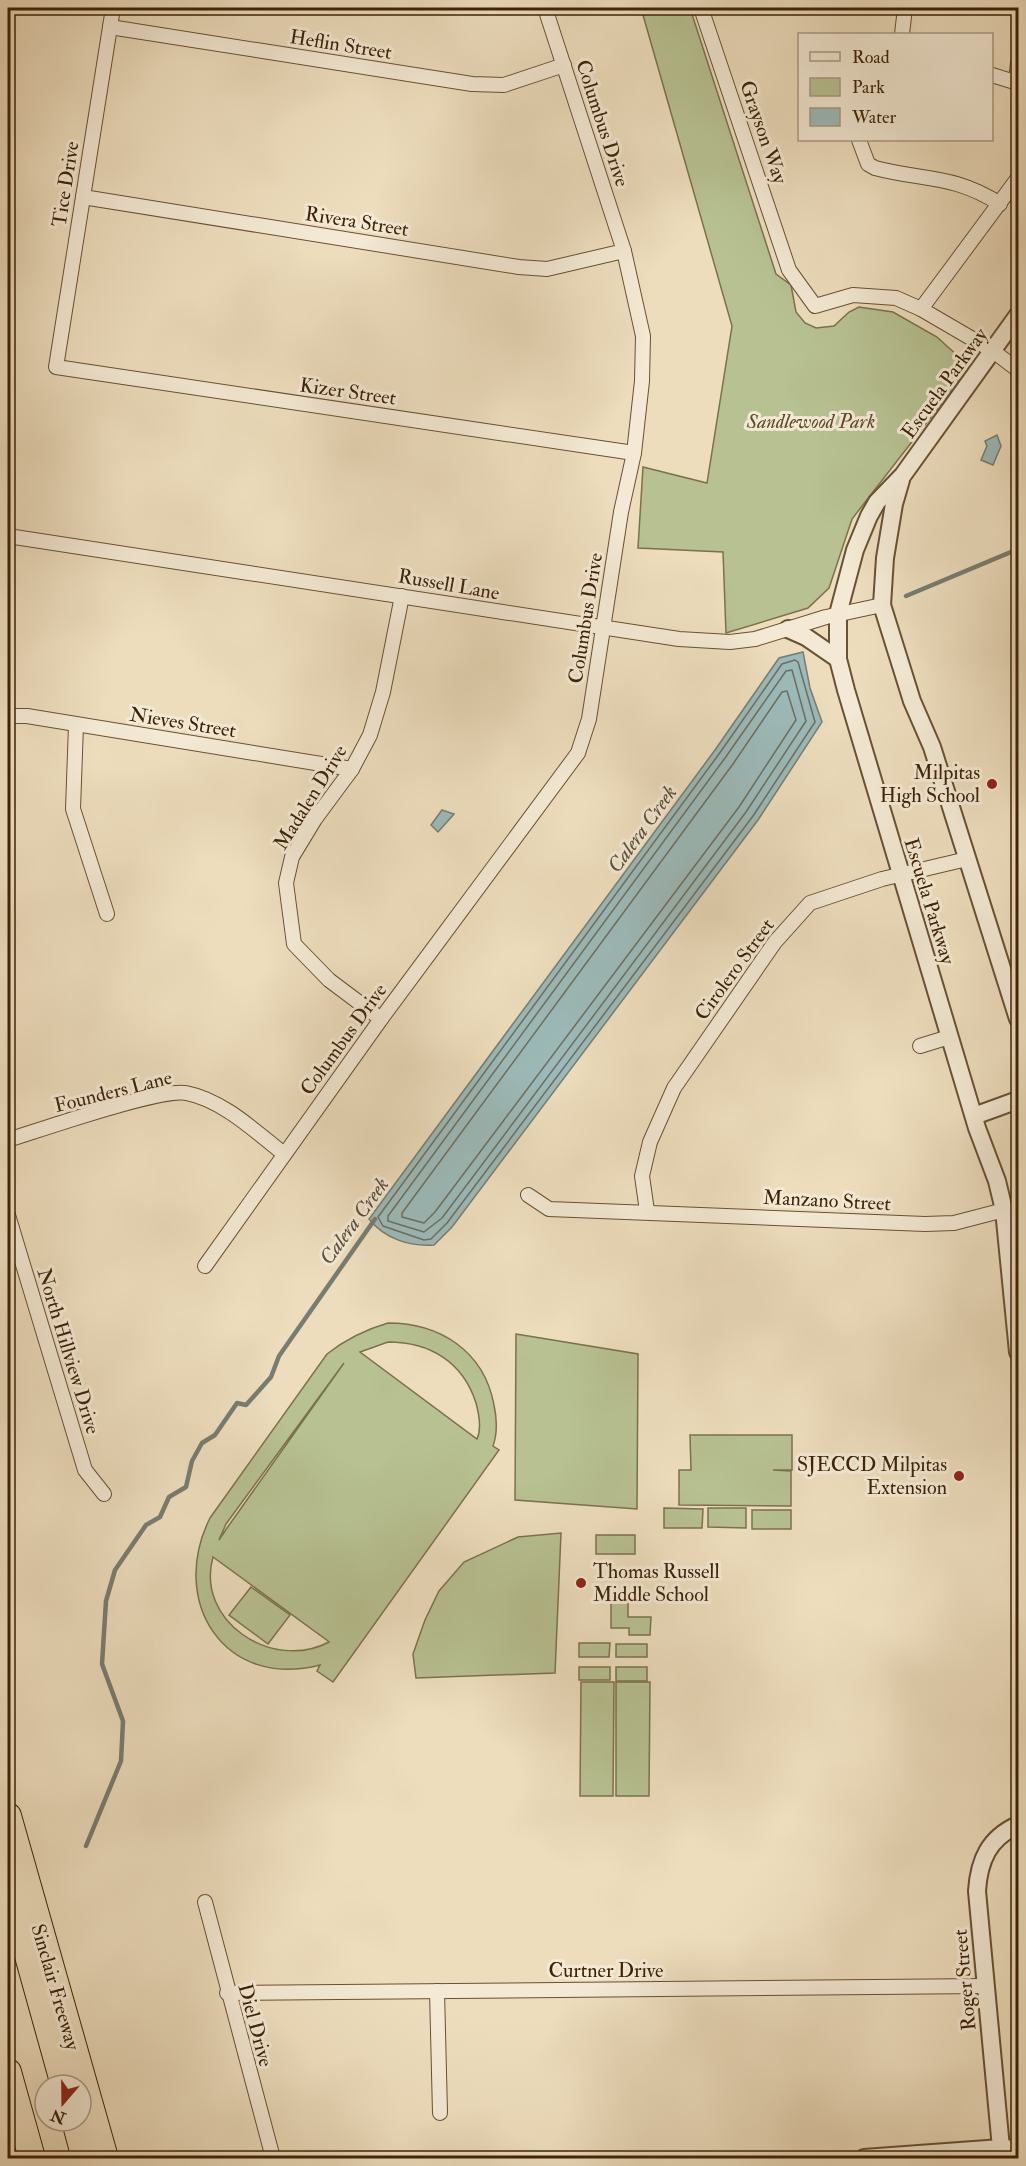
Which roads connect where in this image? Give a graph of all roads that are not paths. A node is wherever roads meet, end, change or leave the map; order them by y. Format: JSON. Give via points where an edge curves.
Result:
{"nodes":[{"id":1,"x":113,"y":8,"type":"edge"},
{"id":2,"x":545,"y":8,"type":"edge"},
{"id":3,"x":701,"y":8,"type":"edge"},
{"id":4,"x":905,"y":8,"type":"edge"},
{"id":5,"x":110,"y":27,"type":"junction"},
{"id":6,"x":902,"y":33,"type":"edge"},
{"id":7,"x":1018,"y":63,"type":"edge"},
{"id":8,"x":564,"y":65,"type":"junction"},
{"id":9,"x":993,"y":75,"type":"edge"},
{"id":10,"x":1017,"y":82,"type":"edge"},
{"id":11,"x":859,"y":141,"type":"edge"},
{"id":12,"x":1018,"y":178,"type":"edge"},
{"id":13,"x":83,"y":197,"type":"junction"},
{"id":14,"x":1000,"y":204,"type":"junction"},
{"id":15,"x":624,"y":251,"type":"junction"},
{"id":16,"x":921,"y":309,"type":"junction"},
{"id":17,"x":1018,"y":315,"type":"edge"},
{"id":18,"x":993,"y":351,"type":"junction"},
{"id":19,"x":56,"y":367,"type":"joint"},
{"id":20,"x":1018,"y":370,"type":"edge"},
{"id":21,"x":634,"y":453,"type":"junction"},
{"id":22,"x":903,"y":475,"type":"junction"},
{"id":23,"x":8,"y":536,"type":"edge"},
{"id":24,"x":402,"y":596,"type":"junction"},
{"id":25,"x":882,"y":605,"type":"junction"},
{"id":26,"x":838,"y":614,"type":"junction"},
{"id":27,"x":603,"y":628,"type":"junction"},
{"id":28,"x":788,"y":629,"type":"junction"},
{"id":29,"x":838,"y":659,"type":"junction"},
{"id":30,"x":8,"y":716,"type":"edge"},
{"id":31,"x":76,"y":725,"type":"junction"},
{"id":32,"x":352,"y":769,"type":"junction"},
{"id":33,"x":967,"y":859,"type":"junction"},
{"id":34,"x":900,"y":876,"type":"junction"},
{"id":35,"x":107,"y":914,"type":"dead end"},
{"id":36,"x":1018,"y":1018,"type":"edge"},
{"id":37,"x":381,"y":1019,"type":"junction"},
{"id":38,"x":950,"y":1037,"type":"junction"},
{"id":39,"x":920,"y":1046,"type":"dead end"},
{"id":40,"x":1018,"y":1100,"type":"edge"},
{"id":41,"x":974,"y":1116,"type":"junction"},
{"id":42,"x":8,"y":1140,"type":"edge"},
{"id":43,"x":284,"y":1154,"type":"junction"},
{"id":44,"x":528,"y":1195,"type":"dead end"},
{"id":45,"x":1004,"y":1210,"type":"junction"},
{"id":46,"x":646,"y":1212,"type":"junction"},
{"id":47,"x":8,"y":1215,"type":"edge"},
{"id":48,"x":205,"y":1266,"type":"dead end"},
{"id":49,"x":1018,"y":1342,"type":"edge"},
{"id":50,"x":1018,"y":1352,"type":"edge"},
{"id":51,"x":104,"y":1494,"type":"dead end"},
{"id":52,"x":8,"y":1816,"type":"edge"},
{"id":53,"x":1018,"y":1825,"type":"edge"},
{"id":54,"x":8,"y":1884,"type":"edge"},
{"id":55,"x":205,"y":1902,"type":"dead end"},
{"id":56,"x":985,"y":1986,"type":"junction"},
{"id":57,"x":436,"y":1991,"type":"junction"},
{"id":58,"x":227,"y":1993,"type":"junction"},
{"id":59,"x":8,"y":2072,"type":"edge"},
{"id":60,"x":61,"y":2073,"type":"edge"},
{"id":61,"x":440,"y":2112,"type":"dead end"},
{"id":62,"x":78,"y":2133,"type":"edge"},
{"id":63,"x":1018,"y":2146,"type":"edge"},
{"id":64,"x":1000,"y":2148,"type":"junction"},
{"id":65,"x":32,"y":2158,"type":"edge"},
{"id":66,"x":85,"y":2158,"type":"edge"},
{"id":67,"x":105,"y":2158,"type":"edge"},
{"id":68,"x":273,"y":2158,"type":"edge"},
{"id":69,"x":864,"y":2158,"type":"edge"}],
"edges":[{"from":1,"to":5,"type":"street","name":"Tice Drive"},
{"from":2,"to":8,"type":"street","name":"Columbus Drive"},
{"from":3,"to":16,"type":"street","name":"Grayson Way","via":[[789,270],[815,306],[853,295],[896,298]]},
{"from":4,"to":6,"type":"street"},
{"from":5,"to":8,"type":"street","name":"Heflin Street","via":[[472,84],[504,84]]},
{"from":5,"to":13,"type":"street","name":"Tice Drive"},
{"from":7,"to":10,"type":"street"},
{"from":8,"to":15,"type":"street","name":"Columbus Drive"},
{"from":9,"to":10,"type":"street"},
{"from":11,"to":14,"type":"street","via":[[868,164],[875,168],[960,183]]},
{"from":12,"to":14,"type":"street"},
{"from":13,"to":15,"type":"street","name":"Rivera Street","via":[[519,267],[547,269]]},
{"from":13,"to":19,"type":"street","name":"Tice Drive"},
{"from":14,"to":16,"type":"street"},
{"from":15,"to":21,"type":"street","name":"Columbus Drive","via":[[643,336]]},
{"from":16,"to":18,"type":"street"},
{"from":17,"to":18,"type":"street","name":"Escuela Parkway"},
{"from":18,"to":20,"type":"street"},
{"from":18,"to":22,"type":"street","name":"Escuela Parkway"},
{"from":19,"to":21,"type":"street","name":"Kizer Street"},
{"from":21,"to":27,"type":"street","name":"Columbus Drive"},
{"from":22,"to":25,"type":"street","name":"Escuela Parkway","via":[[885,558]]},
{"from":22,"to":26,"type":"street","name":"Escuela Parkway","via":[[869,516],[855,550]]},
{"from":23,"to":24,"type":"street","name":"Russell Lane"},
{"from":24,"to":27,"type":"street","name":"Russell Lane"},
{"from":24,"to":32,"type":"street","name":"Madalen Drive","via":[[374,724]]},
{"from":25,"to":26,"type":"street","name":"Russell Lane"},
{"from":25,"to":33,"type":"street","name":"Escuela Parkway"},
{"from":26,"to":28,"type":"street","name":"Russell Lane"},
{"from":26,"to":29,"type":"street","name":"Escuela Parkway"},
{"from":27,"to":28,"type":"street","name":"Russell Lane","via":[[729,642]]},
{"from":27,"to":37,"type":"street","name":"Columbus Drive","via":[[589,719],[578,753]]},
{"from":28,"to":29,"type":"street"},
{"from":29,"to":34,"type":"street","name":"Escuela Parkway"},
{"from":30,"to":31,"type":"street","name":"Nieves Street"},
{"from":31,"to":32,"type":"street","name":"Nieves Street"},
{"from":31,"to":35,"type":"street","via":[[73,809]]},
{"from":32,"to":37,"type":"street","name":"Madalen Drive","via":[[292,857],[286,883],[288,912],[294,944],[329,980]]},
{"from":33,"to":34,"type":"street","name":"Cirolero Street"},
{"from":33,"to":36,"type":"street","name":"Escuela Parkway"},
{"from":34,"to":38,"type":"street","name":"Escuela Parkway"},
{"from":34,"to":46,"type":"street","name":"Cirolero Street","via":[[810,903],[775,942],[674,1088],[650,1142],[642,1176]]},
{"from":37,"to":43,"type":"street","name":"Columbus Drive"},
{"from":38,"to":39,"type":"street"},
{"from":38,"to":41,"type":"street","name":"Escuela Parkway"},
{"from":40,"to":41,"type":"street"},
{"from":41,"to":45,"type":"street","name":"Escuela Parkway"},
{"from":42,"to":43,"type":"street","name":"Founders Lane","via":[[150,1098],[185,1093],[241,1120]]},
{"from":43,"to":48,"type":"street","name":"Columbus Drive"},
{"from":44,"to":46,"type":"street","name":"Manzano Street","via":[[549,1209]]},
{"from":45,"to":46,"type":"street","name":"Manzano Street","via":[[954,1223],[925,1224]]},
{"from":45,"to":49,"type":"street","name":"Escuela Parkway"},
{"from":47,"to":51,"type":"street","name":"North Hillview Drive","via":[[85,1470]]},
{"from":49,"to":50,"type":"street","name":"Escuela Parkway"},
{"from":52,"to":67,"type":"highway","name":"Sinclair Freeway"},
{"from":53,"to":56,"type":"street","name":"Roger Street","via":[[993,1842],[980,1867],[978,1907]]},
{"from":54,"to":60,"type":"highway"},
{"from":55,"to":58,"type":"street","name":"Diel Drive"},
{"from":56,"to":57,"type":"street","name":"Curtner Drive"},
{"from":56,"to":64,"type":"street","name":"Roger Street"},
{"from":57,"to":58,"type":"street","name":"Curtner Drive"},
{"from":57,"to":61,"type":"street"},
{"from":58,"to":68,"type":"street","name":"Diel Drive"},
{"from":59,"to":65,"type":"highway"},
{"from":62,"to":66,"type":"highway"},
{"from":63,"to":64,"type":"street"},
{"from":64,"to":69,"type":"street"}]}
